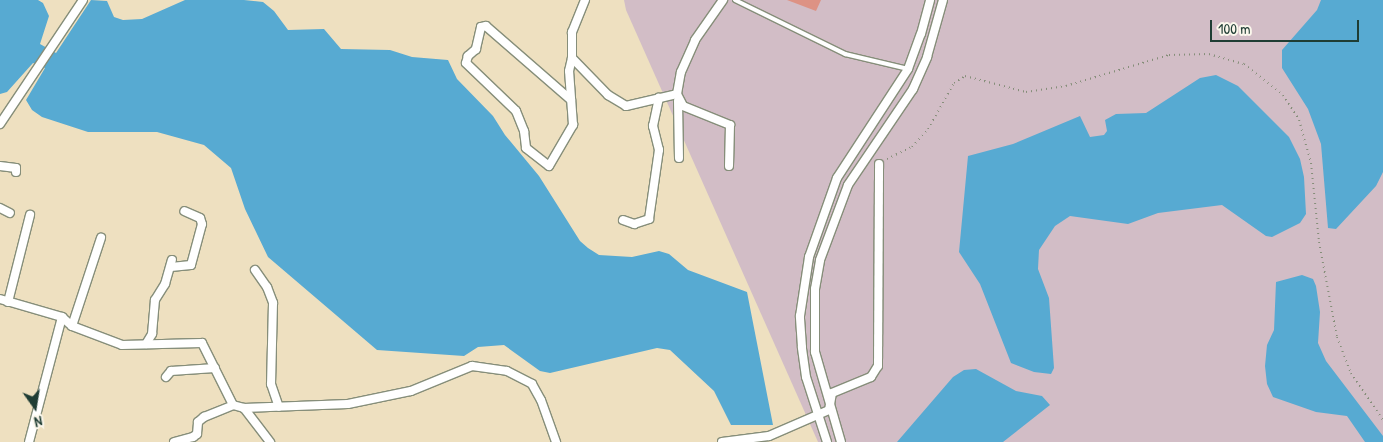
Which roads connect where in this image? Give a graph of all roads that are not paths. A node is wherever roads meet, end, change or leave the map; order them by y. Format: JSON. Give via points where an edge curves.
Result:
{"nodes":[{"id":1,"x":83,"y":0,"type":"edge"},
{"id":2,"x":584,"y":0,"type":"edge"},
{"id":3,"x":724,"y":0,"type":"edge"},
{"id":4,"x":735,"y":0,"type":"edge"},
{"id":5,"x":930,"y":0,"type":"edge"},
{"id":6,"x":944,"y":0,"type":"edge"},
{"id":7,"x":572,"y":58,"type":"junction"},
{"id":8,"x":908,"y":69,"type":"junction"},
{"id":9,"x":677,"y":97,"type":"junction"},
{"id":10,"x":659,"y":98,"type":"junction"},
{"id":11,"x":571,"y":100,"type":"junction"},
{"id":12,"x":0,"y":124,"type":"edge"},
{"id":13,"x":679,"y":158,"type":"dead end"},
{"id":14,"x":879,"y":164,"type":"road end"},
{"id":15,"x":0,"y":166,"type":"edge"},
{"id":16,"x":729,"y":166,"type":"dead end"},
{"id":17,"x":16,"y":172,"type":"dead end"},
{"id":18,"x":0,"y":208,"type":"edge"},
{"id":19,"x":184,"y":212,"type":"dead end"},
{"id":20,"x":10,"y":213,"type":"dead end"},
{"id":21,"x":30,"y":215,"type":"dead end"},
{"id":22,"x":623,"y":220,"type":"dead end"},
{"id":23,"x":100,"y":238,"type":"dead end"},
{"id":24,"x":255,"y":270,"type":"dead end"},
{"id":25,"x":0,"y":299,"type":"edge"},
{"id":26,"x":8,"y":302,"type":"junction"},
{"id":27,"x":62,"y":317,"type":"junction"},
{"id":28,"x":72,"y":326,"type":"junction"},
{"id":29,"x":146,"y":344,"type":"junction"},
{"id":30,"x":215,"y":368,"type":"junction"},
{"id":31,"x":166,"y":378,"type":"dead end"},
{"id":32,"x":233,"y":405,"type":"junction"},
{"id":33,"x":279,"y":407,"type":"junction"},
{"id":34,"x":244,"y":408,"type":"junction"},
{"id":35,"x":829,"y":410,"type":"junction"},
{"id":36,"x":816,"y":416,"type":"junction"},
{"id":37,"x":29,"y":442,"type":"edge"},
{"id":38,"x":174,"y":442,"type":"edge"},
{"id":39,"x":270,"y":442,"type":"edge"},
{"id":40,"x":556,"y":442,"type":"edge"},
{"id":41,"x":722,"y":442,"type":"edge"},
{"id":42,"x":827,"y":442,"type":"edge"},
{"id":43,"x":841,"y":442,"type":"edge"}],
"edges":[{"from":1,"to":12,"type":"street"},
{"from":2,"to":7,"type":"street","via":[[572,32]]},
{"from":3,"to":9,"type":"street","via":[[695,40],[681,72]]},
{"from":4,"to":8,"type":"lane","via":[[845,54]]},
{"from":5,"to":8,"type":"street","via":[[922,34]]},
{"from":6,"to":35,"type":"street","via":[[927,57],[913,89],[848,185],[820,260],[815,289],[815,352]]},
{"from":7,"to":10,"type":"street","via":[[608,95],[626,106]]},
{"from":7,"to":11,"type":"street"},
{"from":8,"to":36,"type":"street","via":[[837,178],[814,238],[800,316],[806,377]]},
{"from":9,"to":10,"type":"street"},
{"from":9,"to":13,"type":"street"},
{"from":9,"to":16,"type":"street","via":[[683,106],[727,121]]},
{"from":10,"to":22,"type":"street","via":[[653,126],[658,150],[649,219],[634,224]]},
{"from":11,"to":11,"type":"street","via":[[573,125],[553,163],[549,166],[543,164],[526,148],[524,131],[516,111],[466,63],[476,49],[481,27],[486,26]]},
{"from":14,"to":35,"type":"street","via":[[878,366],[871,377],[832,393]]},
{"from":15,"to":17,"type":"street","via":[[16,168]]},
{"from":18,"to":20,"type":"street"},
{"from":19,"to":29,"type":"street","via":[[200,218],[202,224],[191,265],[172,263],[155,300],[152,334]]},
{"from":21,"to":26,"type":"street"},
{"from":23,"to":28,"type":"street"},
{"from":24,"to":33,"type":"street","via":[[273,303],[271,384]]},
{"from":25,"to":26,"type":"street"},
{"from":26,"to":27,"type":"street"},
{"from":27,"to":28,"type":"street"},
{"from":27,"to":37,"type":"street"},
{"from":28,"to":29,"type":"street","via":[[122,345]]},
{"from":29,"to":30,"type":"street","via":[[202,342]]},
{"from":30,"to":31,"type":"street","via":[[171,371]]},
{"from":30,"to":32,"type":"street"},
{"from":32,"to":34,"type":"street"},
{"from":32,"to":38,"type":"street","via":[[204,417],[198,422],[197,434]]},
{"from":33,"to":34,"type":"street"},
{"from":33,"to":40,"type":"street","via":[[348,404],[411,391],[472,366],[507,371],[532,384]]},
{"from":34,"to":39,"type":"street"},
{"from":35,"to":36,"type":"street"},
{"from":35,"to":43,"type":"street"},
{"from":36,"to":41,"type":"street","via":[[769,436]]},
{"from":36,"to":42,"type":"street"}]}
